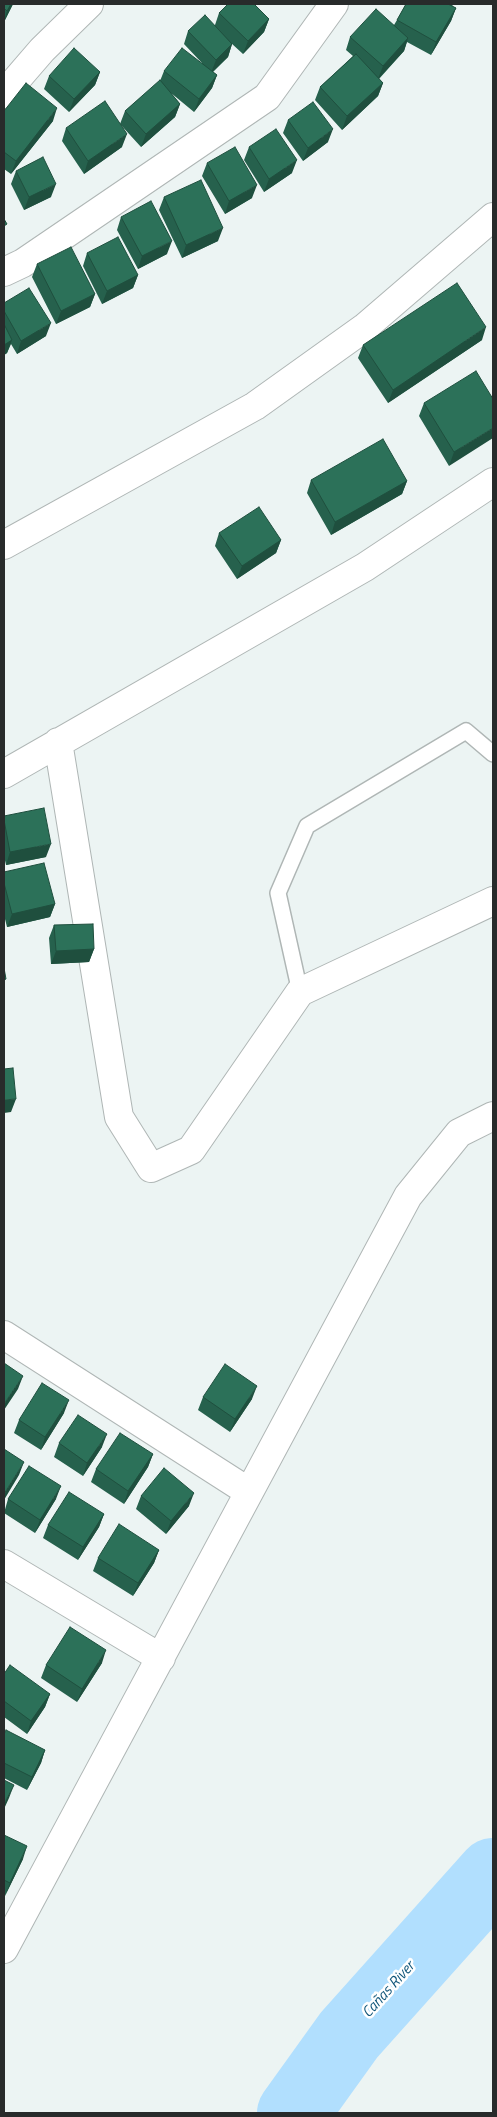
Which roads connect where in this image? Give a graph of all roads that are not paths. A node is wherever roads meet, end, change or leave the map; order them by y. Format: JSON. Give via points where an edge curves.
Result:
{"nodes":[{"id":1,"x":89,"y":4,"type":"edge"},
{"id":2,"x":334,"y":4,"type":"edge"},
{"id":3,"x":4,"y":94,"type":"edge"},
{"id":4,"x":493,"y":217,"type":"edge"},
{"id":5,"x":4,"y":272,"type":"edge"},
{"id":6,"x":493,"y":482,"type":"edge"},
{"id":7,"x":4,"y":545,"type":"edge"},
{"id":8,"x":58,"y":742,"type":"junction"},
{"id":9,"x":493,"y":754,"type":"edge"},
{"id":10,"x":4,"y":774,"type":"edge"},
{"id":11,"x":493,"y":902,"type":"edge"},
{"id":12,"x":300,"y":992,"type":"junction"},
{"id":13,"x":493,"y":1116,"type":"edge"},
{"id":14,"x":4,"y":1334,"type":"edge"},
{"id":15,"x":250,"y":1492,"type":"junction"},
{"id":16,"x":4,"y":1564,"type":"edge"},
{"id":17,"x":160,"y":1658,"type":"junction"},
{"id":18,"x":4,"y":1949,"type":"edge"}],
"edges":[{"from":1,"to":3,"type":"street","via":[[42,50]]},
{"from":2,"to":5,"type":"street","via":[[267,97],[23,263]]},
{"from":4,"to":7,"type":"street","via":[[364,328],[255,406]]},
{"from":6,"to":8,"type":"street","via":[[365,567]]},
{"from":8,"to":10,"type":"street"},
{"from":8,"to":12,"type":"street","via":[[119,1118],[151,1168],[190,1150]]},
{"from":9,"to":12,"type":"lane","via":[[466,730],[307,826],[278,893]]},
{"from":11,"to":12,"type":"street"},
{"from":13,"to":15,"type":"street","via":[[458,1133],[408,1196]]},
{"from":14,"to":15,"type":"street"},
{"from":15,"to":17,"type":"street"},
{"from":16,"to":17,"type":"street"},
{"from":17,"to":18,"type":"street"}]}
